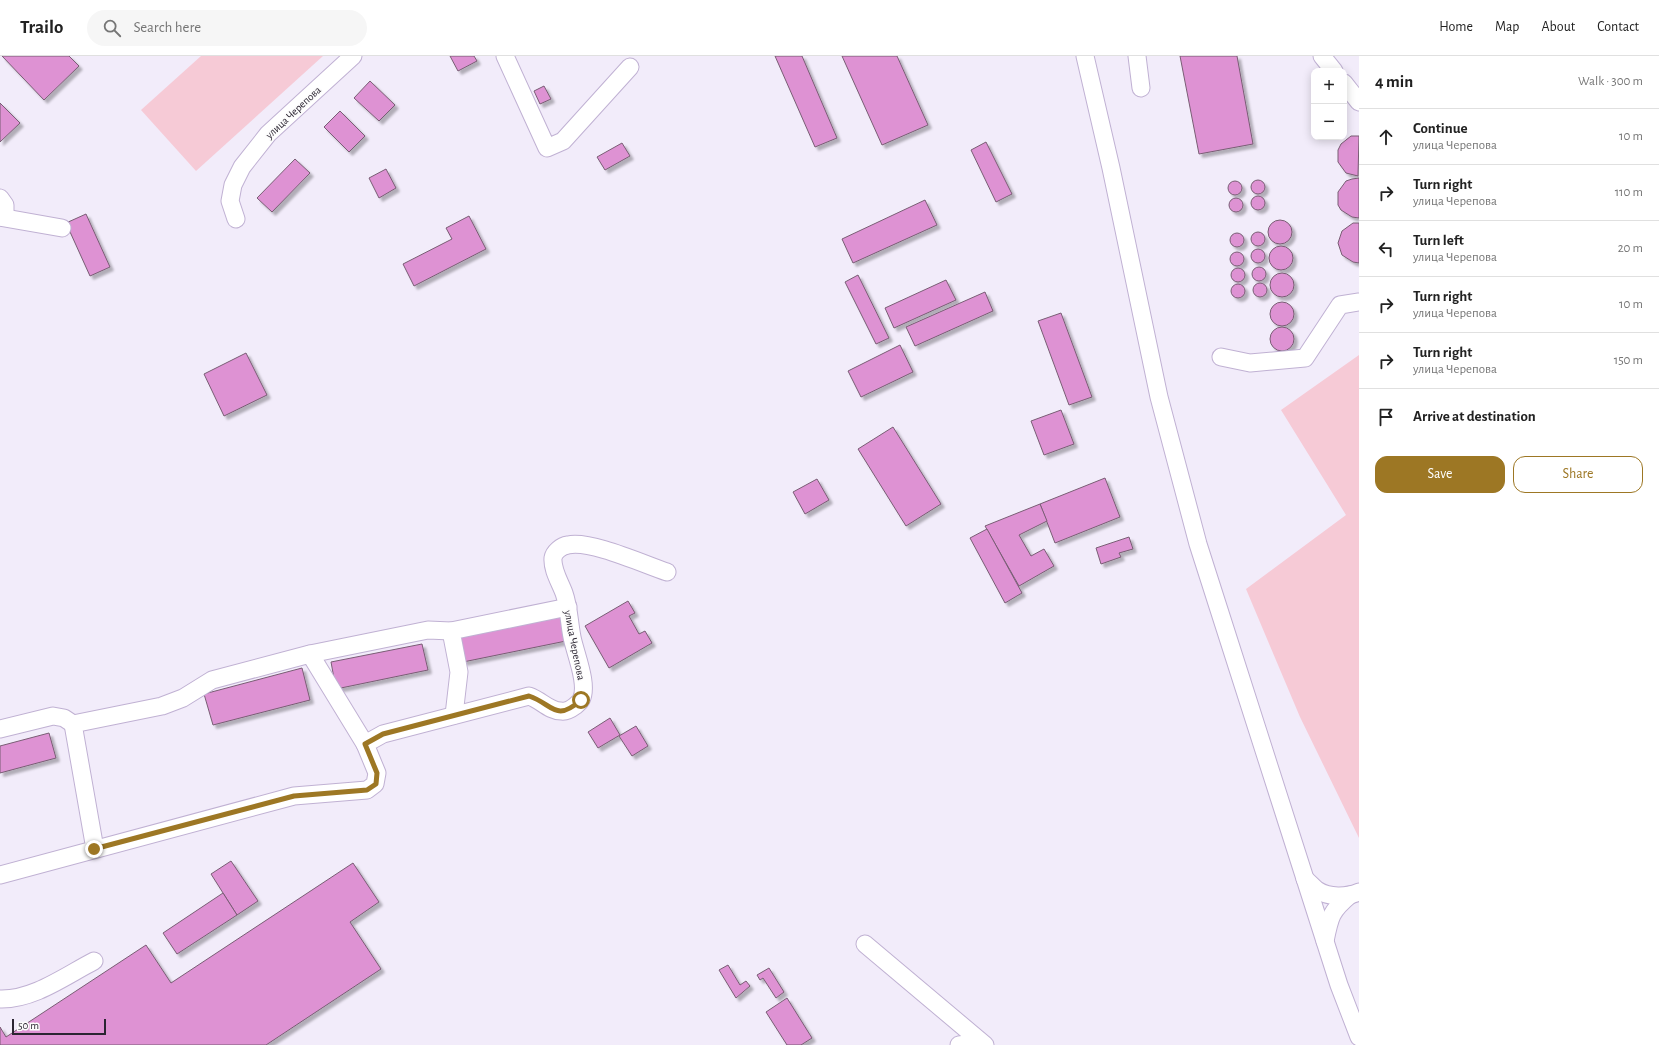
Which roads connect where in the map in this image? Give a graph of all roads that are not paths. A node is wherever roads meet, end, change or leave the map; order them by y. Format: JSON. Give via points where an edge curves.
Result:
{"nodes":[{"id":1,"x":353,"y":56,"type":"edge"},
{"id":2,"x":505,"y":56,"type":"edge"},
{"id":3,"x":1085,"y":56,"type":"edge"},
{"id":4,"x":1136,"y":56,"type":"edge"},
{"id":5,"x":1322,"y":56,"type":"edge"},
{"id":6,"x":630,"y":67,"type":"dead end"},
{"id":7,"x":1332,"y":68,"type":"edge"},
{"id":8,"x":1347,"y":87,"type":"edge"},
{"id":9,"x":1142,"y":88,"type":"dead end"},
{"id":10,"x":1359,"y":102,"type":"edge"},
{"id":11,"x":0,"y":198,"type":"edge"},
{"id":12,"x":0,"y":217,"type":"edge"},
{"id":13,"x":236,"y":219,"type":"dead end"},
{"id":14,"x":62,"y":228,"type":"dead end"},
{"id":15,"x":1359,"y":302,"type":"edge"},
{"id":16,"x":1221,"y":357,"type":"dead end"},
{"id":17,"x":667,"y":572,"type":"dead end"},
{"id":18,"x":568,"y":607,"type":"junction"},
{"id":19,"x":451,"y":631,"type":"junction"},
{"id":20,"x":310,"y":654,"type":"junction"},
{"id":21,"x":454,"y":715,"type":"junction"},
{"id":22,"x":73,"y":724,"type":"junction"},
{"id":23,"x":0,"y":729,"type":"edge"},
{"id":24,"x":365,"y":744,"type":"junction"},
{"id":25,"x":94,"y":849,"type":"junction"},
{"id":26,"x":0,"y":874,"type":"edge"},
{"id":27,"x":1305,"y":879,"type":"junction"},
{"id":28,"x":1355,"y":894,"type":"edge"},
{"id":29,"x":1325,"y":941,"type":"junction"},
{"id":30,"x":865,"y":944,"type":"dead end"},
{"id":31,"x":94,"y":961,"type":"dead end"},
{"id":32,"x":0,"y":999,"type":"edge"},
{"id":33,"x":1359,"y":1037,"type":"edge"},
{"id":34,"x":959,"y":1045,"type":"edge"},
{"id":35,"x":978,"y":1045,"type":"edge"},
{"id":36,"x":985,"y":1045,"type":"edge"}],
"edges":[{"from":1,"to":13,"type":"street","name":"улица Черепова","via":[[268,134],[242,167],[233,185],[230,201]]},
{"from":2,"to":6,"type":"street","via":[[547,148],[563,141]]},
{"from":3,"to":27,"type":"street","via":[[1159,397],[1198,544]]},
{"from":4,"to":9,"type":"street"},
{"from":5,"to":7,"type":"street"},
{"from":8,"to":10,"type":"street"},
{"from":11,"to":12,"type":"street","via":[[6,204],[5,213]]},
{"from":12,"to":14,"type":"street"},
{"from":15,"to":16,"type":"street","via":[[1340,304],[1305,358],[1250,363]]},
{"from":17,"to":18,"type":"street","name":"улица Черепова","via":[[599,548],[567,545],[553,556],[553,566]]},
{"from":18,"to":19,"type":"street"},
{"from":18,"to":21,"type":"street","name":"улица Черепова","via":[[584,690],[581,700],[563,712],[551,710],[538,699],[529,696]]},
{"from":19,"to":20,"type":"street","via":[[428,630]]},
{"from":19,"to":21,"type":"street","via":[[459,672]]},
{"from":20,"to":22,"type":"street","via":[[212,680],[183,698],[162,706]]},
{"from":20,"to":24,"type":"street"},
{"from":21,"to":24,"type":"street","name":"улица Черепова","via":[[383,734]]},
{"from":22,"to":23,"type":"street","via":[[64,718],[53,716]]},
{"from":22,"to":25,"type":"street"},
{"from":24,"to":25,"type":"street","via":[[377,773],[376,784],[367,790],[294,796]]},
{"from":25,"to":26,"type":"street"},
{"from":27,"to":28,"type":"street","via":[[1318,890],[1331,895]]},
{"from":27,"to":29,"type":"street"},
{"from":28,"to":29,"type":"street","via":[[1336,907],[1329,922]]},
{"from":29,"to":33,"type":"street"},
{"from":30,"to":36,"type":"street"},
{"from":31,"to":32,"type":"street","via":[[37,991],[12,999]]},
{"from":34,"to":35,"type":"street"}]}
